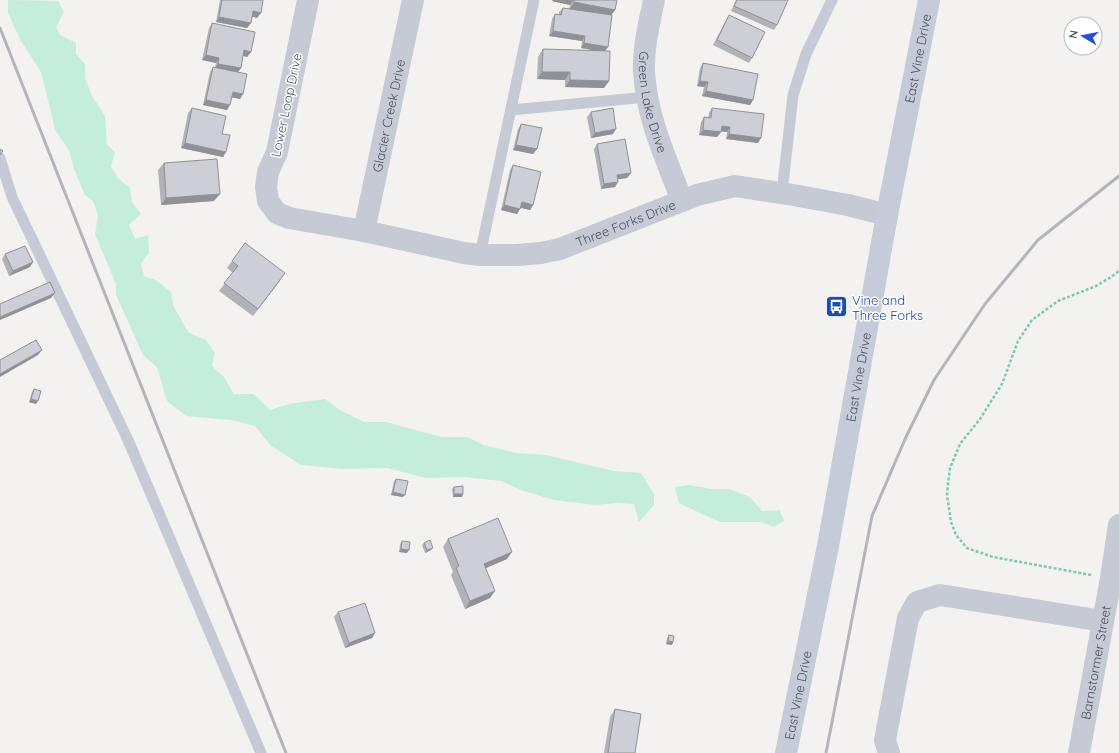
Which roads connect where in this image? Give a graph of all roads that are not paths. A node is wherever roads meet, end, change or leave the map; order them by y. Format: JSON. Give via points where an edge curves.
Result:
{"nodes":[{"id":1,"x":308,"y":0,"type":"edge"},
{"id":2,"x":413,"y":0,"type":"edge"},
{"id":3,"x":534,"y":0,"type":"edge"},
{"id":4,"x":654,"y":0,"type":"edge"},
{"id":5,"x":832,"y":0,"type":"edge"},
{"id":6,"x":929,"y":0,"type":"edge"},
{"id":7,"x":647,"y":97,"type":"junction"},
{"id":8,"x":511,"y":110,"type":"junction"},
{"id":9,"x":0,"y":158,"type":"edge"},
{"id":10,"x":782,"y":193,"type":"junction"},
{"id":11,"x":682,"y":201,"type":"junction"},
{"id":12,"x":887,"y":214,"type":"junction"},
{"id":13,"x":364,"y":231,"type":"junction"},
{"id":14,"x":480,"y":255,"type":"junction"},
{"id":15,"x":1119,"y":525,"type":"edge"},
{"id":16,"x":1103,"y":621,"type":"junction"},
{"id":17,"x":261,"y":753,"type":"edge"},
{"id":18,"x":786,"y":753,"type":"edge"},
{"id":19,"x":889,"y":753,"type":"edge"},
{"id":20,"x":1079,"y":753,"type":"edge"}],
"edges":[{"from":1,"to":13,"type":"street","name":"Lower Loop Drive","via":[[277,152],[268,172],[268,201],[277,213],[289,218]]},
{"from":2,"to":13,"type":"street","name":"Glacier Creek Drive"},
{"from":3,"to":8,"type":"lane"},
{"from":4,"to":7,"type":"street","name":"Green Lake Drive","via":[[646,40],[644,71]]},
{"from":5,"to":10,"type":"lane","via":[[806,54],[793,95]]},
{"from":6,"to":12,"type":"street","name":"East Vine Drive"},
{"from":7,"to":8,"type":"lane"},
{"from":7,"to":11,"type":"street","name":"Green Lake Drive","via":[[653,126]]},
{"from":8,"to":14,"type":"lane"},
{"from":9,"to":17,"type":"lane","via":[[12,197],[128,440]]},
{"from":10,"to":11,"type":"street","name":"Three Forks Drive","via":[[735,186]]},
{"from":10,"to":12,"type":"street","name":"Three Forks Drive"},
{"from":11,"to":14,"type":"street","name":"Three Forks Drive","via":[[560,249],[517,256]]},
{"from":12,"to":18,"type":"street","name":"East Vine Drive","via":[[828,546]]},
{"from":13,"to":14,"type":"street","name":"Three Forks Drive"},
{"from":15,"to":16,"type":"street","name":"Barnstormer Street"},
{"from":16,"to":19,"type":"street","via":[[940,595],[917,602],[908,618],[885,740]]},
{"from":16,"to":20,"type":"street","name":"Barnstormer Street"}]}
